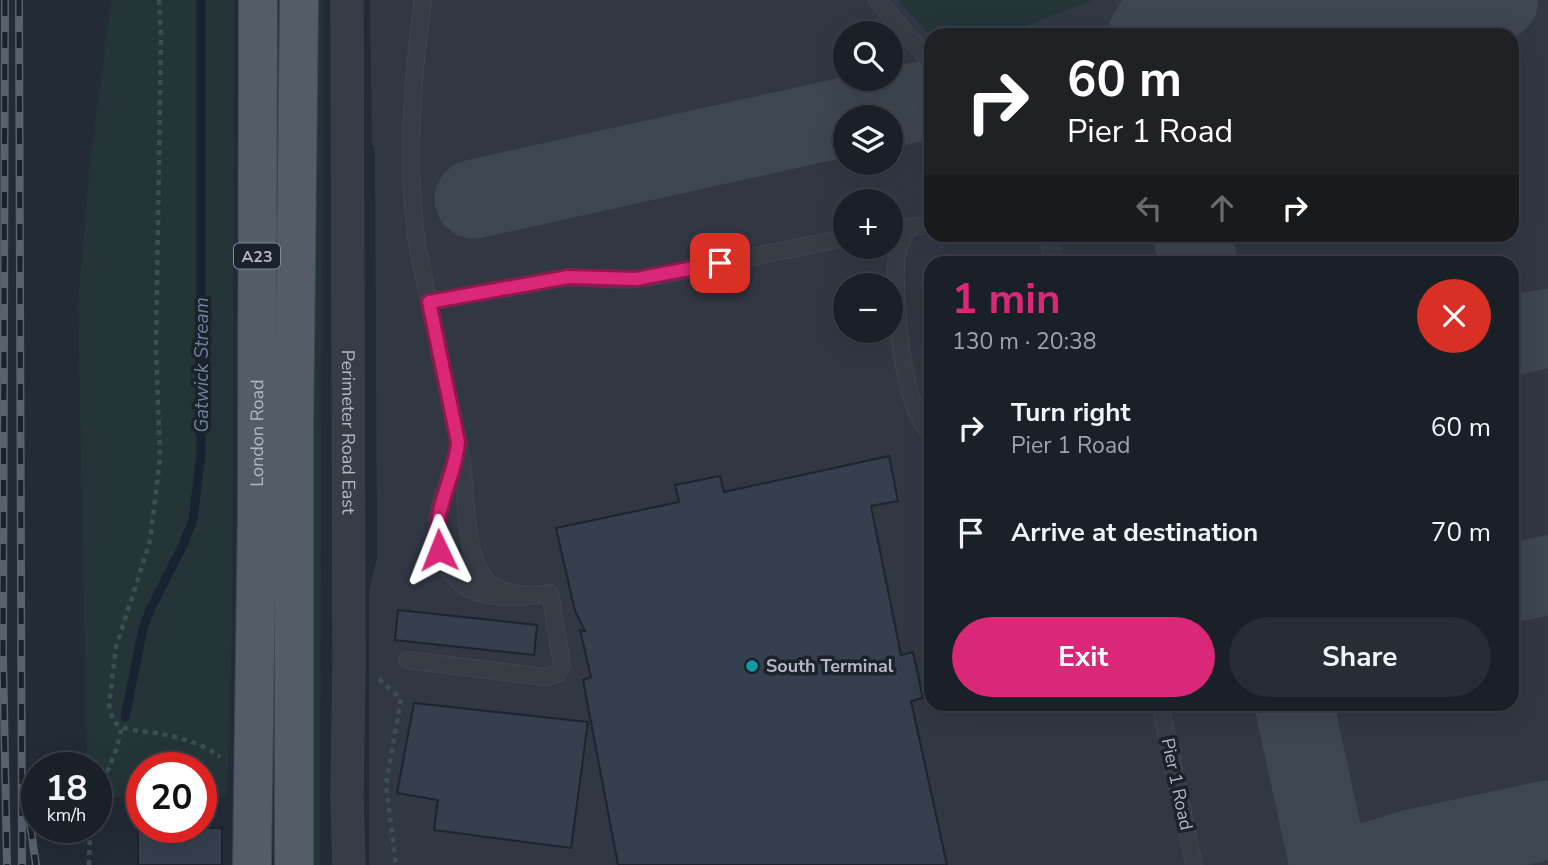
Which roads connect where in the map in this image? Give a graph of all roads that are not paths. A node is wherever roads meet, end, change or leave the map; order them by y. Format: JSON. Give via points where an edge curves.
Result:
{"nodes":[{"id":1,"x":258,"y":0,"type":"edge"},
{"id":2,"x":299,"y":0,"type":"edge"},
{"id":3,"x":346,"y":0,"type":"edge"},
{"id":4,"x":423,"y":0,"type":"edge"},
{"id":5,"x":877,"y":0,"type":"edge"},
{"id":6,"x":924,"y":54,"type":"edge"},
{"id":7,"x":924,"y":226,"type":"edge"},
{"id":8,"x":908,"y":228,"type":"junction"},
{"id":9,"x":903,"y":229,"type":"edge"},
{"id":10,"x":833,"y":240,"type":"edge"},
{"id":11,"x":429,"y":302,"type":"junction"},
{"id":12,"x":924,"y":426,"type":"edge"},
{"id":13,"x":458,"y":442,"type":"junction"},
{"id":14,"x":551,"y":593,"type":"junction"},
{"id":15,"x":407,"y":660,"type":"dead end"},
{"id":16,"x":1161,"y":711,"type":"edge"},
{"id":17,"x":347,"y":797,"type":"junction"},
{"id":18,"x":252,"y":865,"type":"edge"},
{"id":19,"x":294,"y":865,"type":"edge"},
{"id":20,"x":349,"y":865,"type":"edge"},
{"id":21,"x":369,"y":865,"type":"edge"},
{"id":22,"x":1194,"y":865,"type":"edge"}],
"edges":[{"from":1,"to":18,"type":"main road","name":"London Road","number":"A23"},
{"from":2,"to":19,"type":"main road","number":"A23"},
{"from":3,"to":17,"type":"street","name":"Perimeter Road East"},
{"from":4,"to":11,"type":"lane","via":[[415,72],[412,194]]},
{"from":5,"to":6,"type":"lane"},
{"from":7,"to":8,"type":"lane"},
{"from":8,"to":9,"type":"lane"},
{"from":8,"to":12,"type":"lane","via":[[896,264],[898,326],[915,408]]},
{"from":10,"to":11,"type":"lane","via":[[652,277],[568,277]]},
{"from":11,"to":13,"type":"lane"},
{"from":13,"to":14,"type":"lane","via":[[473,548],[482,575],[501,591]]},
{"from":13,"to":14,"type":"lane","via":[[437,522],[443,560],[455,580],[475,593],[491,596]]},
{"from":14,"to":15,"type":"lane","via":[[562,659],[561,670],[552,677]]},
{"from":16,"to":22,"type":"lane","name":"Pier 1 Road"},
{"from":17,"to":20,"type":"street","name":"Perimeter Road East"},
{"from":17,"to":21,"type":"street"}]}
